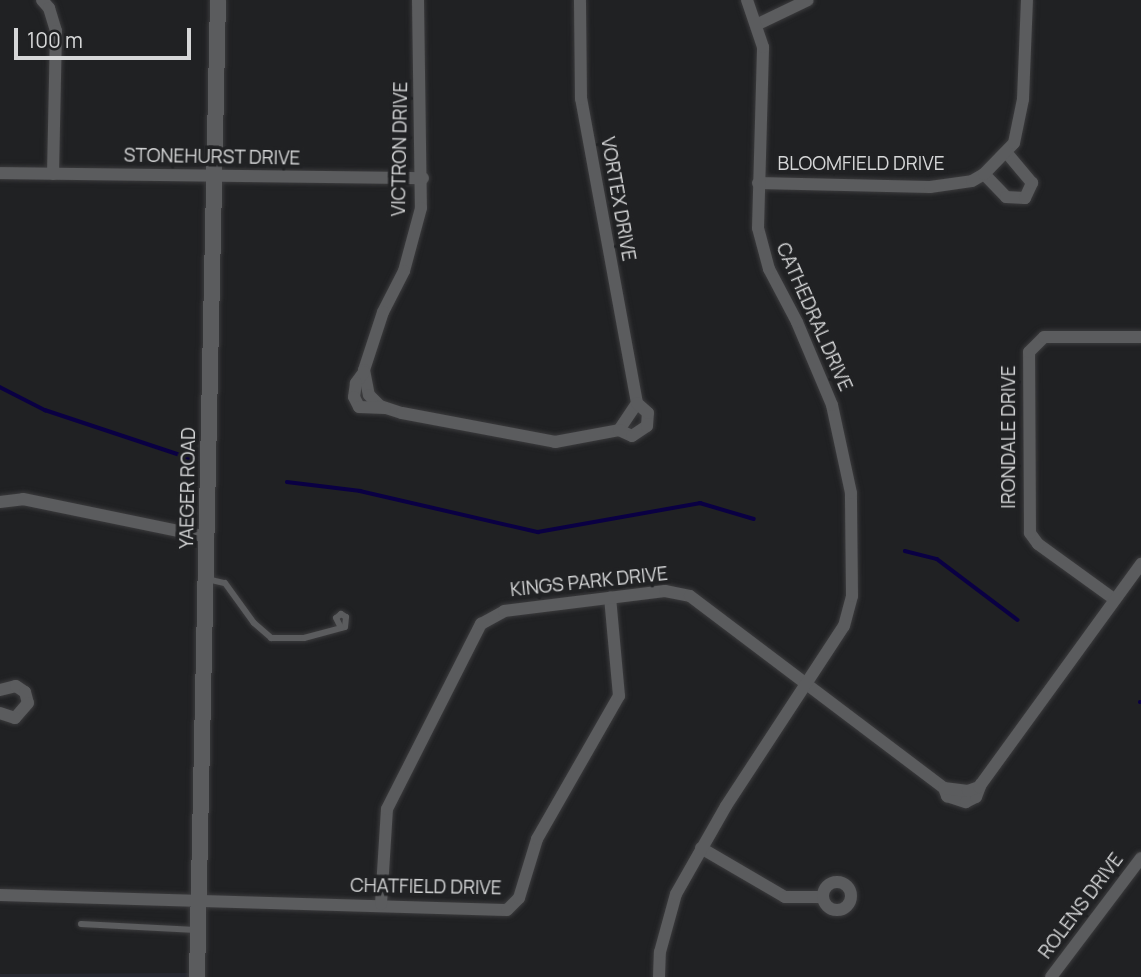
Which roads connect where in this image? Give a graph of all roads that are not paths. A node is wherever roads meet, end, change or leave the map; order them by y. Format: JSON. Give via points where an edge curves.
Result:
{"nodes":[{"id":1,"x":42,"y":0,"type":"edge"},
{"id":2,"x":218,"y":0,"type":"edge"},
{"id":3,"x":418,"y":0,"type":"edge"},
{"id":4,"x":580,"y":0,"type":"edge"},
{"id":5,"x":747,"y":0,"type":"edge"},
{"id":6,"x":807,"y":0,"type":"edge"},
{"id":7,"x":1027,"y":0,"type":"edge"},
{"id":8,"x":758,"y":24,"type":"junction"},
{"id":9,"x":1006,"y":152,"type":"junction"},
{"id":10,"x":0,"y":173,"type":"edge"},
{"id":11,"x":52,"y":174,"type":"junction"},
{"id":12,"x":984,"y":174,"type":"junction"},
{"id":13,"x":215,"y":175,"type":"junction"},
{"id":14,"x":422,"y":178,"type":"junction"},
{"id":15,"x":758,"y":183,"type":"junction"},
{"id":16,"x":1141,"y":337,"type":"edge"},
{"id":17,"x":364,"y":372,"type":"junction"},
{"id":18,"x":637,"y":403,"type":"junction"},
{"id":19,"x":385,"y":408,"type":"junction"},
{"id":20,"x":619,"y":430,"type":"junction"},
{"id":21,"x":0,"y":502,"type":"edge"},
{"id":22,"x":208,"y":537,"type":"junction"},
{"id":23,"x":1141,"y":564,"type":"edge"},
{"id":24,"x":206,"y":579,"type":"junction"},
{"id":25,"x":610,"y":597,"type":"junction"},
{"id":26,"x":1114,"y":599,"type":"junction"},
{"id":27,"x":341,"y":628,"type":"dead end"},
{"id":28,"x":806,"y":684,"type":"junction"},
{"id":29,"x":0,"y":690,"type":"edge"},
{"id":30,"x":0,"y":713,"type":"edge"},
{"id":31,"x":701,"y":848,"type":"junction"},
{"id":32,"x":1141,"y":858,"type":"edge"},
{"id":33,"x":0,"y":895,"type":"edge"},
{"id":34,"x":823,"y":897,"type":"dead end"},
{"id":35,"x":199,"y":903,"type":"junction"},
{"id":36,"x":381,"y":904,"type":"junction"},
{"id":37,"x":81,"y":924,"type":"dead end"},
{"id":38,"x":198,"y":930,"type":"junction"},
{"id":39,"x":197,"y":977,"type":"edge"},
{"id":40,"x":659,"y":977,"type":"edge"},
{"id":41,"x":1051,"y":977,"type":"edge"}],
"edges":[{"from":1,"to":11,"type":"street","via":[[50,8],[56,31]]},
{"from":2,"to":13,"type":"street","name":"YAEGER ROAD"},
{"from":3,"to":14,"type":"street","name":"VICTRON DRIVE"},
{"from":4,"to":18,"type":"street","name":"VORTEX DRIVE","via":[[581,99]]},
{"from":5,"to":8,"type":"street","name":"CATHEDRAL DRIVE"},
{"from":6,"to":8,"type":"street"},
{"from":7,"to":9,"type":"street","name":"BLOOMFIELD DRIVE","via":[[1023,99],[1014,144]]},
{"from":8,"to":15,"type":"street","name":"CATHEDRAL DRIVE","via":[[763,57]]},
{"from":9,"to":12,"type":"street","name":"BLOOMFIELD DRIVE"},
{"from":9,"to":12,"type":"street","via":[[1032,183],[1025,198],[1006,197]]},
{"from":10,"to":11,"type":"street","name":"STONEHURST DRIVE"},
{"from":11,"to":13,"type":"street","name":"STONEHURST DRIVE"},
{"from":12,"to":15,"type":"street","name":"BLOOMFIELD DRIVE","via":[[972,181],[930,187]]},
{"from":13,"to":14,"type":"street","name":"STONEHURST DRIVE"},
{"from":13,"to":22,"type":"street","name":"YAEGER ROAD"},
{"from":14,"to":17,"type":"street","name":"VICTRON DRIVE","via":[[415,237]]},
{"from":15,"to":28,"type":"street","name":"CATHEDRAL DRIVE","via":[[762,250],[821,374],[851,493],[848,618]]},
{"from":16,"to":26,"type":"street","name":"IRONDALE DRIVE","via":[[1044,337],[1028,352],[1030,533],[1038,544]]},
{"from":17,"to":19,"type":"street","name":"VORTEX DRIVE","via":[[369,396]]},
{"from":17,"to":19,"type":"street","name":"VICTRON DRIVE","via":[[356,383],[359,407]]},
{"from":18,"to":20,"type":"street"},
{"from":18,"to":20,"type":"street","name":"VORTEX DRIVE","via":[[648,413],[648,426],[632,436]]},
{"from":19,"to":20,"type":"street","name":"VORTEX DRIVE","via":[[555,442]]},
{"from":21,"to":22,"type":"street","via":[[23,499]]},
{"from":22,"to":24,"type":"street","name":"YAEGER ROAD"},
{"from":23,"to":26,"type":"street","name":"KINGS PARK DRIVE"},
{"from":24,"to":27,"type":"lane","via":[[222,581],[271,638],[304,638]]},
{"from":24,"to":35,"type":"street","name":"YAEGER ROAD"},
{"from":25,"to":28,"type":"street","name":"KINGS PARK DRIVE","via":[[665,591],[690,596]]},
{"from":25,"to":36,"type":"street","name":"KINGS PARK DRIVE","via":[[504,611],[481,624],[387,809]]},
{"from":25,"to":36,"type":"street","name":"CHATFIELD DRIVE","via":[[619,696],[537,839],[513,906]]},
{"from":26,"to":28,"type":"street","name":"KINGS PARK DRIVE","via":[[981,784],[968,791],[944,788]]},
{"from":28,"to":31,"type":"street","name":"CATHEDRAL DRIVE"},
{"from":29,"to":30,"type":"street","via":[[16,686],[28,703],[15,718]]},
{"from":31,"to":34,"type":"street","via":[[785,897]]},
{"from":31,"to":40,"type":"street","name":"CATHEDRAL DRIVE","via":[[666,923]]},
{"from":32,"to":41,"type":"street","name":"ROLENS DRIVE"},
{"from":33,"to":35,"type":"street","name":"CHATFIELD DRIVE"},
{"from":35,"to":36,"type":"street","name":"CHATFIELD DRIVE"},
{"from":35,"to":38,"type":"street","name":"YAEGER ROAD"},
{"from":37,"to":38,"type":"lane"},
{"from":38,"to":39,"type":"street","name":"YAEGER ROAD"}]}
